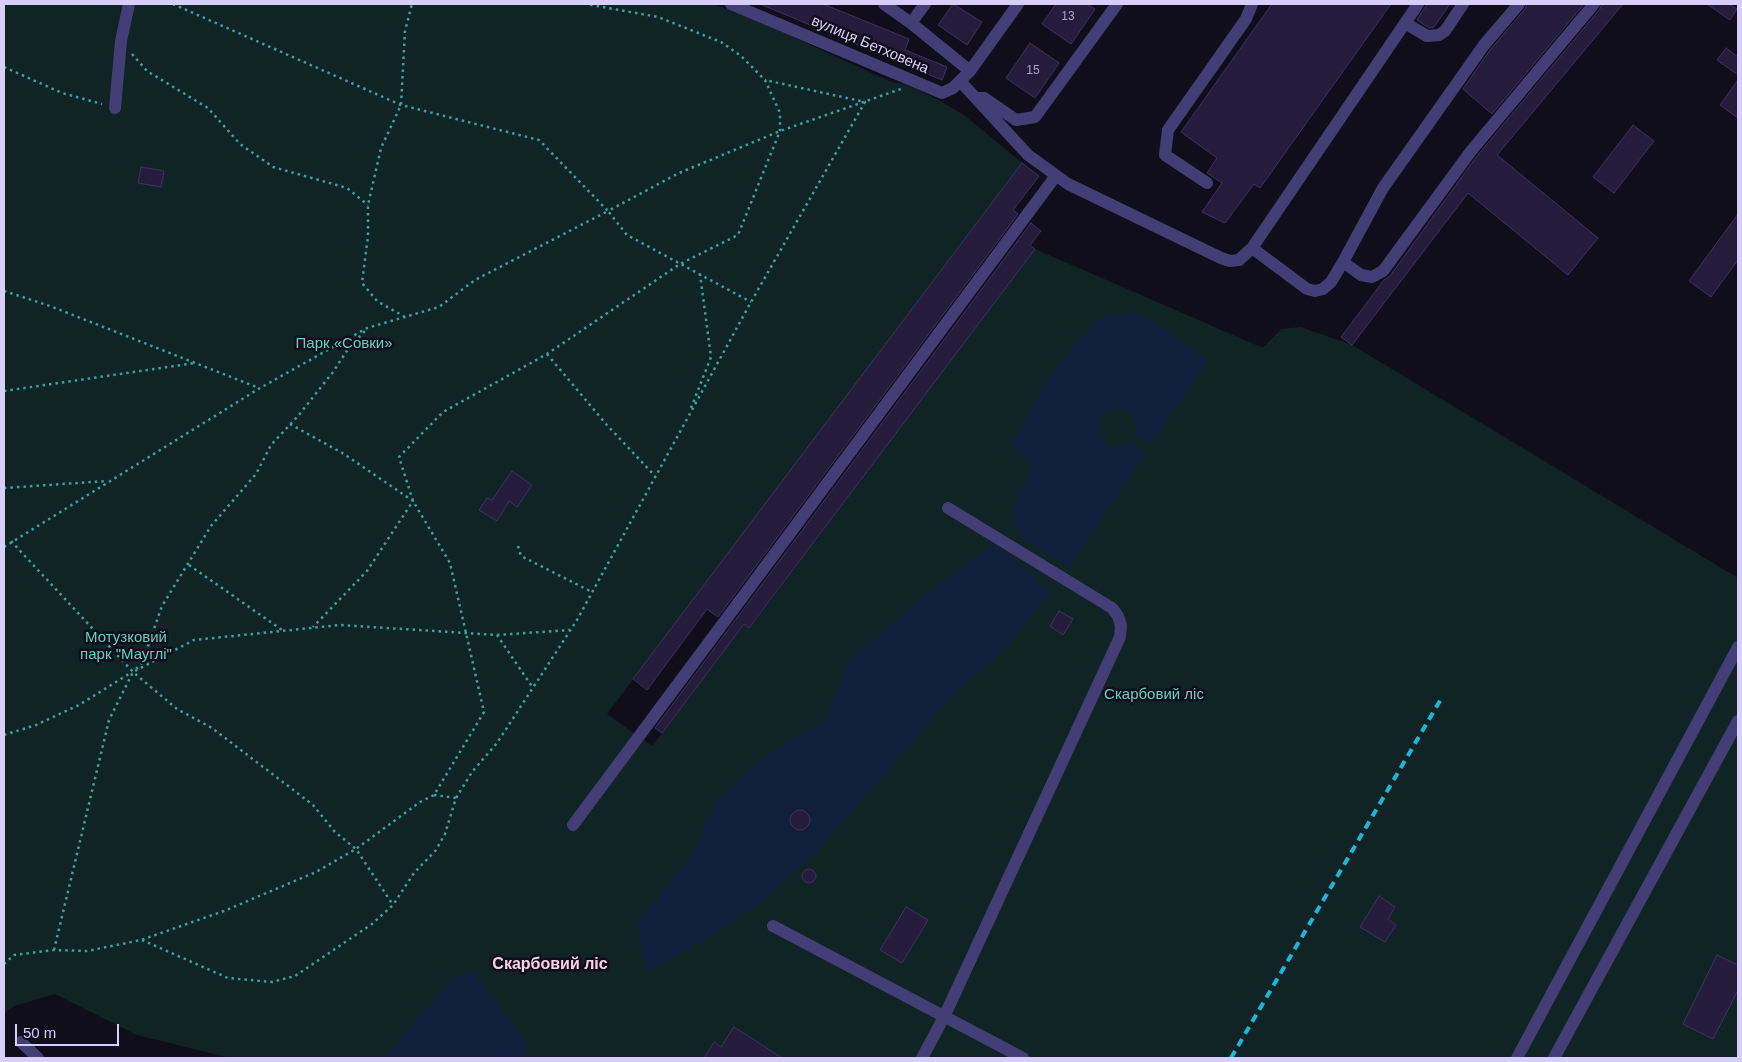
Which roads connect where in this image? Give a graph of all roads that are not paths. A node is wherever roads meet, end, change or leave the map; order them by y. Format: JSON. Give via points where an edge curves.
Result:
{"nodes":[{"id":1,"x":129,"y":4,"type":"edge"},
{"id":2,"x":731,"y":4,"type":"edge"},
{"id":3,"x":884,"y":4,"type":"edge"},
{"id":4,"x":925,"y":4,"type":"edge"},
{"id":5,"x":1018,"y":4,"type":"edge"},
{"id":6,"x":1118,"y":4,"type":"edge"},
{"id":7,"x":1252,"y":4,"type":"edge"},
{"id":8,"x":1418,"y":4,"type":"edge"},
{"id":9,"x":1463,"y":4,"type":"edge"},
{"id":10,"x":1518,"y":4,"type":"edge"},
{"id":11,"x":1594,"y":4,"type":"edge"},
{"id":12,"x":911,"y":23,"type":"junction"},
{"id":13,"x":1405,"y":23,"type":"junction"},
{"id":14,"x":970,"y":70,"type":"junction"},
{"id":15,"x":960,"y":81,"type":"junction"},
{"id":16,"x":977,"y":99,"type":"junction"},
{"id":17,"x":115,"y":108,"type":"road end"},
{"id":18,"x":1056,"y":177,"type":"junction"},
{"id":19,"x":1207,"y":183,"type":"dead end"},
{"id":20,"x":1252,"y":248,"type":"junction"},
{"id":21,"x":1343,"y":262,"type":"junction"},
{"id":22,"x":948,"y":508,"type":"dead end"},
{"id":23,"x":1738,"y":647,"type":"edge"},
{"id":24,"x":1738,"y":721,"type":"edge"},
{"id":25,"x":573,"y":825,"type":"dead end"},
{"id":26,"x":772,"y":926,"type":"dead end"},
{"id":27,"x":944,"y":1017,"type":"junction"},
{"id":28,"x":21,"y":1042,"type":"dead end"},
{"id":29,"x":38,"y":1058,"type":"edge"},
{"id":30,"x":922,"y":1058,"type":"edge"},
{"id":31,"x":1023,"y":1058,"type":"edge"},
{"id":32,"x":1517,"y":1058,"type":"edge"},
{"id":33,"x":1554,"y":1058,"type":"edge"}],
"edges":[{"from":1,"to":17,"type":"street","via":[[121,41]]},
{"from":2,"to":15,"type":"street","name":"вулиця Бетховена","via":[[942,93]]},
{"from":3,"to":12,"type":"street"},
{"from":4,"to":12,"type":"street"},
{"from":5,"to":14,"type":"street"},
{"from":6,"to":16,"type":"street","via":[[1035,117],[1016,120],[984,98]]},
{"from":7,"to":19,"type":"street","via":[[1246,18],[1168,130],[1165,155]]},
{"from":8,"to":13,"type":"street"},
{"from":9,"to":13,"type":"street","via":[[1439,35],[1428,36]]},
{"from":10,"to":21,"type":"street","via":[[1484,45],[1382,188]]},
{"from":11,"to":21,"type":"street","via":[[1471,151],[1383,271],[1372,277],[1361,275]]},
{"from":12,"to":14,"type":"street"},
{"from":13,"to":20,"type":"street"},
{"from":14,"to":15,"type":"street"},
{"from":15,"to":16,"type":"street"},
{"from":16,"to":18,"type":"street","via":[[1028,155]]},
{"from":18,"to":20,"type":"street","via":[[1221,258],[1239,260]]},
{"from":18,"to":25,"type":"street"},
{"from":20,"to":21,"type":"street","via":[[1307,289],[1315,291],[1331,282]]},
{"from":22,"to":27,"type":"street","via":[[1112,608],[1122,626],[1120,637]]},
{"from":23,"to":32,"type":"street"},
{"from":24,"to":33,"type":"street"},
{"from":26,"to":27,"type":"street"},
{"from":27,"to":30,"type":"street"},
{"from":27,"to":31,"type":"street"},
{"from":28,"to":29,"type":"street"}]}
